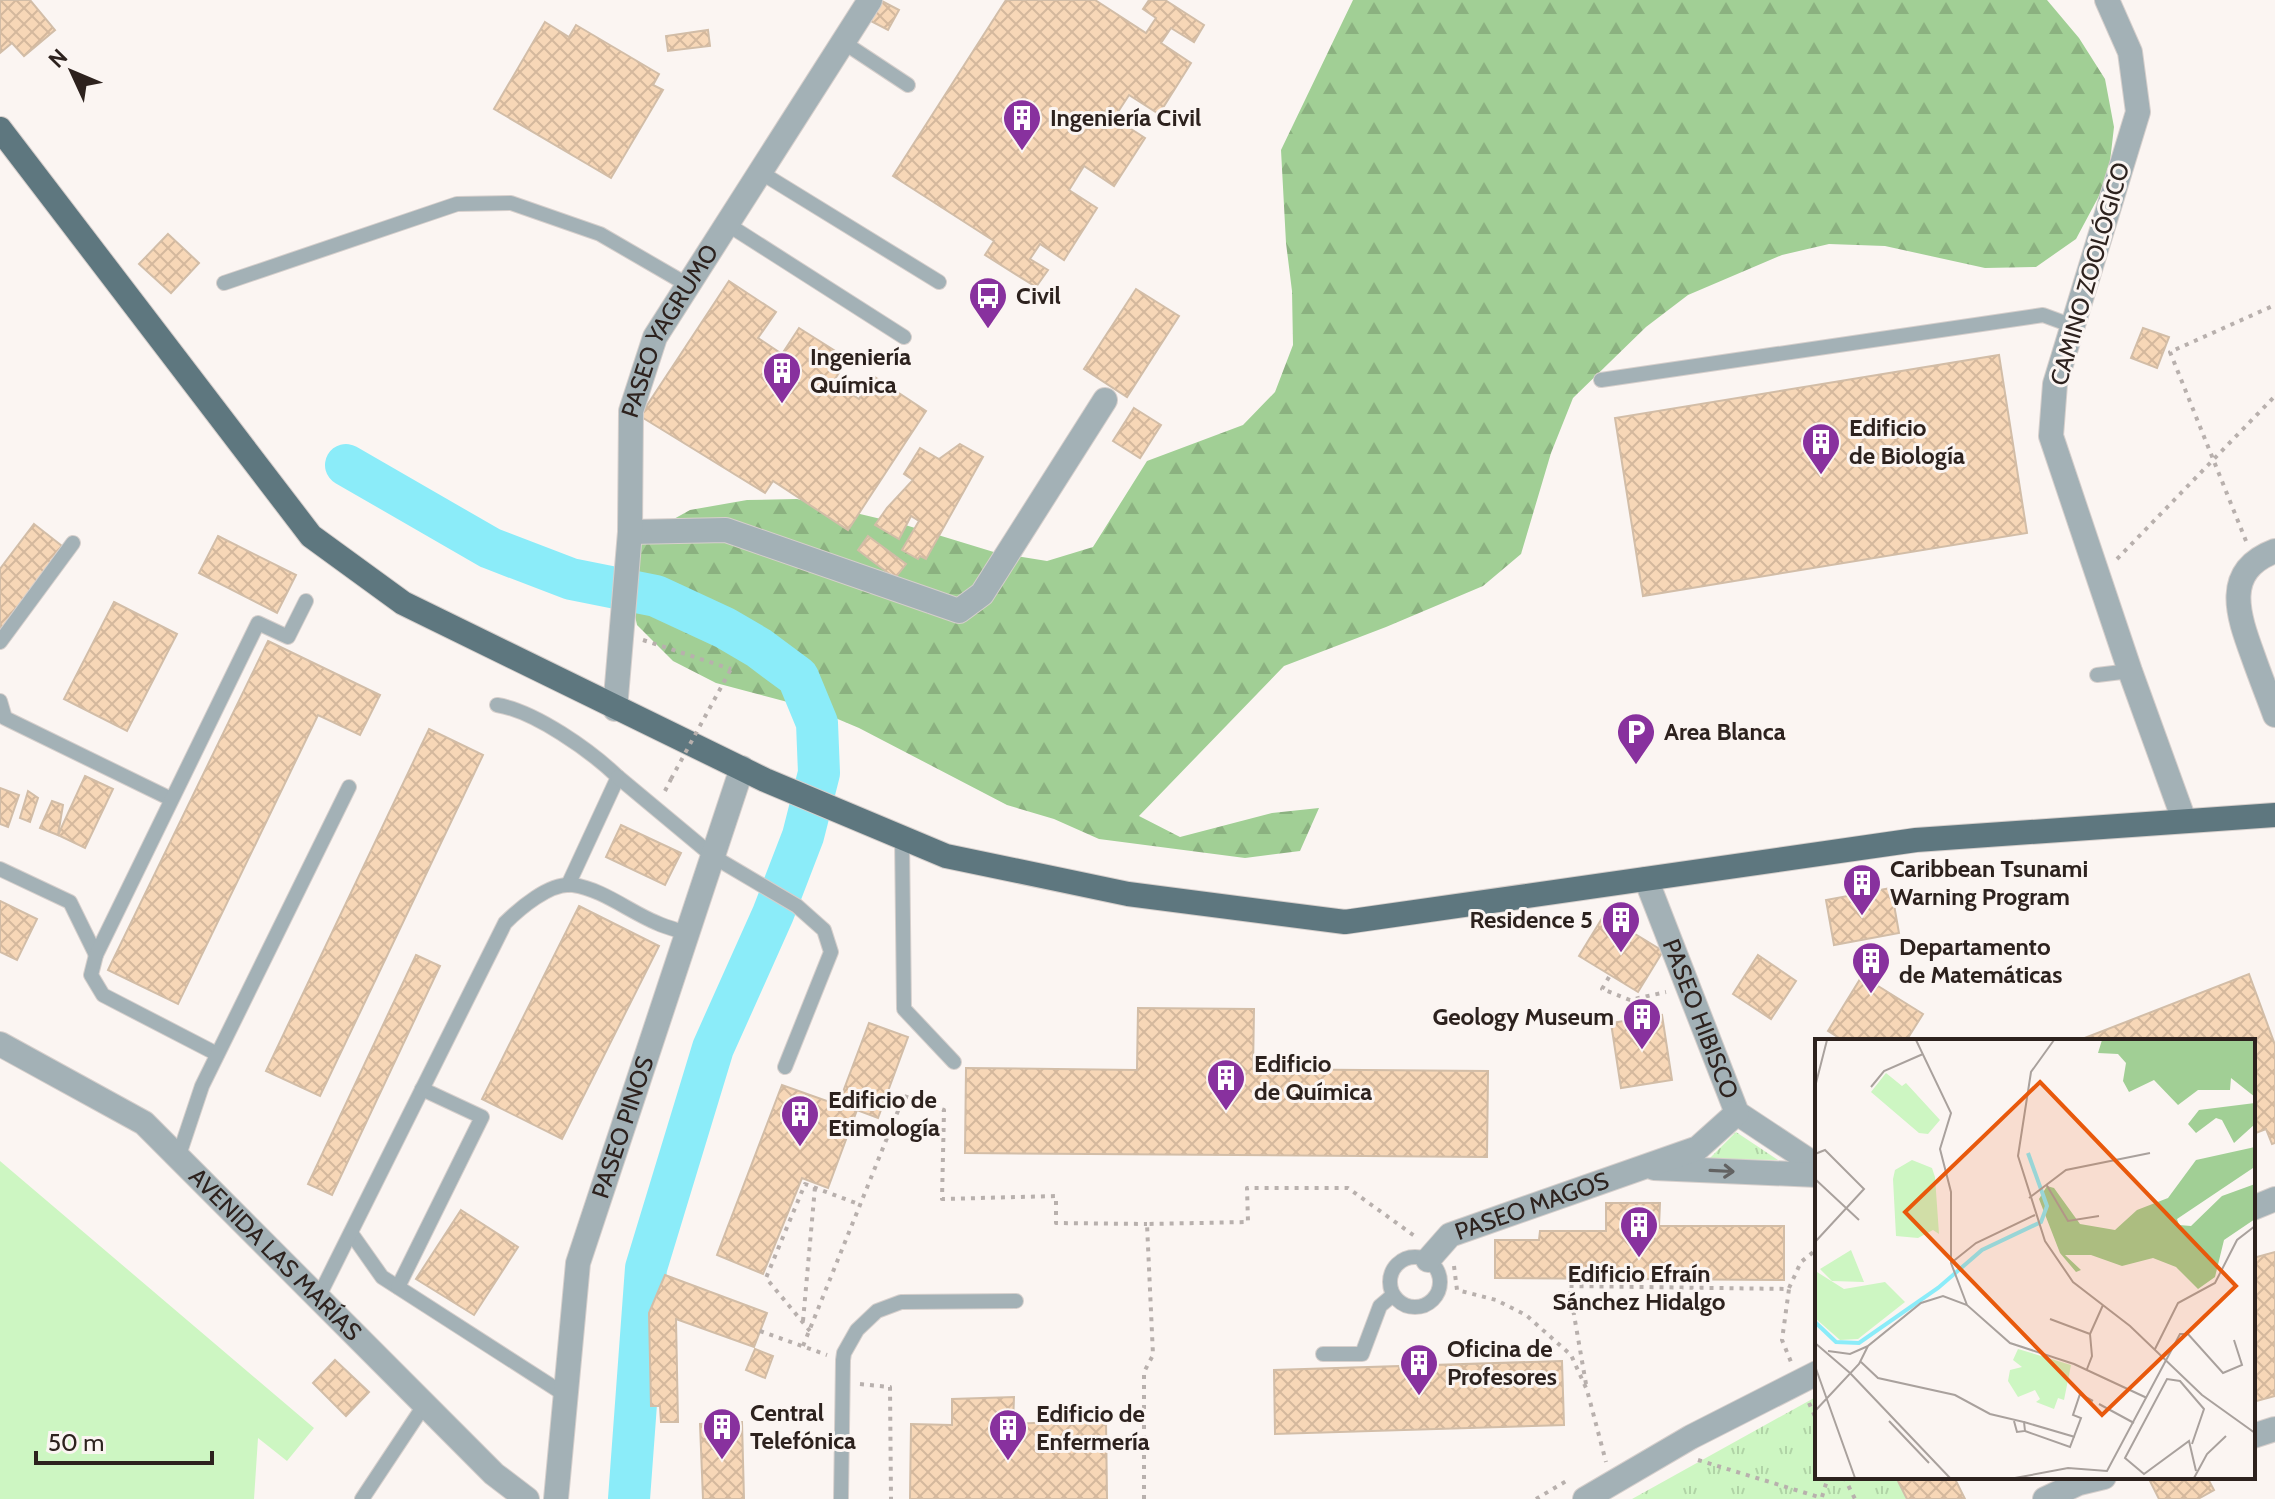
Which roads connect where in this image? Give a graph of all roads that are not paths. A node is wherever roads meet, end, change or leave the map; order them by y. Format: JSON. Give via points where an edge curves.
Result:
{"nodes":[{"id":1,"x":870,"y":0,"type":"edge"},
{"id":2,"x":2107,"y":0,"type":"edge"},
{"id":3,"x":843,"y":42,"type":"junction"},
{"id":4,"x":908,"y":85,"type":"dead end"},
{"id":5,"x":0,"y":129,"type":"edge"},
{"id":6,"x":760,"y":172,"type":"junction"},
{"id":7,"x":727,"y":224,"type":"junction"},
{"id":8,"x":939,"y":282,"type":"dead end"},
{"id":9,"x":224,"y":283,"type":"dead end"},
{"id":10,"x":688,"y":285,"type":"junction"},
{"id":11,"x":2073,"y":326,"type":"junction"},
{"id":12,"x":904,"y":337,"type":"dead end"},
{"id":13,"x":1601,"y":380,"type":"dead end"},
{"id":14,"x":1105,"y":400,"type":"dead end"},
{"id":15,"x":630,"y":532,"type":"junction"},
{"id":16,"x":73,"y":543,"type":"dead end"},
{"id":17,"x":2265,"y":556,"type":"edge"},
{"id":18,"x":306,"y":601,"type":"dead end"},
{"id":19,"x":0,"y":642,"type":"edge"},
{"id":20,"x":2130,"y":671,"type":"junction"},
{"id":21,"x":2097,"y":675,"type":"dead end"},
{"id":22,"x":0,"y":701,"type":"edge"},
{"id":23,"x":497,"y":705,"type":"dead end"},
{"id":24,"x":615,"y":709,"type":"junction"},
{"id":25,"x":2275,"y":715,"type":"edge"},
{"id":26,"x":742,"y":768,"type":"junction"},
{"id":27,"x":618,"y":777,"type":"junction"},
{"id":28,"x":349,"y":787,"type":"dead end"},
{"id":29,"x":171,"y":799,"type":"junction"},
{"id":30,"x":2275,"y":815,"type":"edge"},
{"id":31,"x":2184,"y":820,"type":"junction"},
{"id":32,"x":902,"y":837,"type":"junction"},
{"id":33,"x":714,"y":857,"type":"junction"},
{"id":34,"x":0,"y":869,"type":"edge"},
{"id":35,"x":1646,"y":879,"type":"junction"},
{"id":36,"x":568,"y":885,"type":"junction"},
{"id":37,"x":686,"y":933,"type":"junction"},
{"id":38,"x":96,"y":955,"type":"junction"},
{"id":39,"x":0,"y":1044,"type":"edge"},
{"id":40,"x":217,"y":1054,"type":"junction"},
{"id":41,"x":954,"y":1062,"type":"dead end"},
{"id":42,"x":785,"y":1067,"type":"dead end"},
{"id":43,"x":422,"y":1089,"type":"junction"},
{"id":44,"x":1737,"y":1113,"type":"junction"},
{"id":45,"x":178,"y":1158,"type":"junction"},
{"id":46,"x":1815,"y":1165,"type":"edge"},
{"id":47,"x":1644,"y":1168,"type":"junction"},
{"id":48,"x":1815,"y":1175,"type":"edge"},
{"id":49,"x":2275,"y":1199,"type":"edge"},
{"id":50,"x":2255,"y":1207,"type":"edge"},
{"id":51,"x":351,"y":1233,"type":"junction"},
{"id":52,"x":1432,"y":1255,"type":"junction"},
{"id":53,"x":398,"y":1287,"type":"junction"},
{"id":54,"x":1393,"y":1295,"type":"junction"},
{"id":55,"x":318,"y":1298,"type":"junction"},
{"id":56,"x":1016,"y":1301,"type":"dead end"},
{"id":57,"x":1323,"y":1354,"type":"dead end"},
{"id":58,"x":1808,"y":1385,"type":"edge"},
{"id":59,"x":567,"y":1396,"type":"junction"},
{"id":60,"x":425,"y":1404,"type":"junction"},
{"id":61,"x":2275,"y":1429,"type":"edge"},
{"id":62,"x":2255,"y":1435,"type":"edge"},
{"id":63,"x":2096,"y":1479,"type":"edge"},
{"id":64,"x":362,"y":1499,"type":"edge"},
{"id":65,"x":527,"y":1499,"type":"edge"},
{"id":66,"x":556,"y":1499,"type":"edge"},
{"id":67,"x":841,"y":1499,"type":"edge"},
{"id":68,"x":1585,"y":1499,"type":"edge"},
{"id":69,"x":2045,"y":1499,"type":"edge"}],
"edges":[{"from":1,"to":3,"type":"street","name":"PASEO YAGRUMO"},
{"from":2,"to":11,"type":"street","name":"CAMINO ZOOLÓGICO","via":[[2130,52],[2138,112]]},
{"from":3,"to":4,"type":"lane"},
{"from":3,"to":6,"type":"street","name":"PASEO YAGRUMO"},
{"from":5,"to":24,"type":"main road","via":[[311,536],[403,603]]},
{"from":6,"to":7,"type":"street","name":"PASEO YAGRUMO"},
{"from":6,"to":8,"type":"lane"},
{"from":7,"to":10,"type":"street","name":"PASEO YAGRUMO"},
{"from":7,"to":12,"type":"lane"},
{"from":9,"to":10,"type":"lane","via":[[457,204],[511,203],[600,234]]},
{"from":10,"to":15,"type":"street","name":"PASEO YAGRUMO","via":[[655,337],[631,411]]},
{"from":11,"to":13,"type":"lane","via":[[2043,315]]},
{"from":11,"to":20,"type":"street","name":"CAMINO ZOOLÓGICO","via":[[2055,384],[2051,436]]},
{"from":14,"to":15,"type":"street","via":[[982,594],[959,611],[726,530]]},
{"from":15,"to":24,"type":"street","name":"PASEO YAGRUMO"},
{"from":16,"to":19,"type":"lane"},
{"from":17,"to":25,"type":"street","via":[[2243,575],[2238,616]]},
{"from":18,"to":29,"type":"lane","via":[[288,637],[258,623]]},
{"from":20,"to":21,"type":"lane"},
{"from":20,"to":31,"type":"street","name":"CAMINO ZOOLÓGICO"},
{"from":22,"to":29,"type":"lane","via":[[5,718]]},
{"from":23,"to":27,"type":"lane","via":[[548,726],[596,755]]},
{"from":24,"to":26,"type":"main road"},
{"from":26,"to":32,"type":"main road"},
{"from":26,"to":33,"type":"street","name":"PASEO PINOS"},
{"from":27,"to":33,"type":"lane"},
{"from":27,"to":36,"type":"lane"},
{"from":28,"to":40,"type":"lane"},
{"from":29,"to":38,"type":"lane"},
{"from":30,"to":31,"type":"main road"},
{"from":31,"to":35,"type":"main road","via":[[1916,840]]},
{"from":32,"to":35,"type":"main road","via":[[946,856],[1128,894],[1345,922]]},
{"from":32,"to":41,"type":"lane","via":[[904,1009]]},
{"from":33,"to":37,"type":"street","name":"PASEO PINOS"},
{"from":33,"to":42,"type":"lane","via":[[797,906],[824,930],[831,952]]},
{"from":34,"to":38,"type":"lane","via":[[70,902]]},
{"from":35,"to":44,"type":"street","name":"PASEO HIBISCO"},
{"from":36,"to":37,"type":"lane"},
{"from":36,"to":43,"type":"lane","via":[[522,905],[505,923]]},
{"from":37,"to":59,"type":"street","name":"PASEO PINOS","via":[[578,1263]]},
{"from":38,"to":40,"type":"lane","via":[[91,975],[103,995]]},
{"from":39,"to":45,"type":"street","name":"AVENIDA LAS MARÍAS","via":[[144,1123]]},
{"from":40,"to":45,"type":"lane"},
{"from":43,"to":51,"type":"lane"},
{"from":43,"to":53,"type":"lane","via":[[482,1117]]},
{"from":44,"to":46,"type":"street","name":"PASEO HIBISCO"},
{"from":44,"to":47,"type":"street","name":"PASEO MAGOS","via":[[1698,1148]]},
{"from":45,"to":55,"type":"street","name":"AVENIDA LAS MARÍAS"},
{"from":47,"to":48,"type":"street","name":"PASEO MAGOS","one_way":true},
{"from":47,"to":52,"type":"street","name":"PASEO MAGOS","via":[[1450,1235]]},
{"from":49,"to":50,"type":"street"},
{"from":51,"to":53,"type":"lane","via":[[382,1277]]},
{"from":51,"to":55,"type":"lane"},
{"from":52,"to":54,"type":"lane","via":[[1395,1264],[1388,1284]]},
{"from":52,"to":54,"type":"lane","via":[[1440,1290],[1430,1304],[1413,1309]]},
{"from":53,"to":59,"type":"lane"},
{"from":54,"to":57,"type":"lane","via":[[1380,1306],[1362,1354]]},
{"from":55,"to":60,"type":"street","name":"AVENIDA LAS MARÍAS"},
{"from":56,"to":67,"type":"lane","via":[[901,1302],[877,1311],[857,1330],[844,1353]]},
{"from":58,"to":68,"type":"street","via":[[1691,1437]]},
{"from":59,"to":66,"type":"street","name":"PASEO PINOS"},
{"from":60,"to":64,"type":"lane"},
{"from":60,"to":65,"type":"street","name":"AVENIDA LAS MARÍAS","via":[[494,1474]]},
{"from":61,"to":62,"type":"street"},
{"from":63,"to":69,"type":"street"}]}
